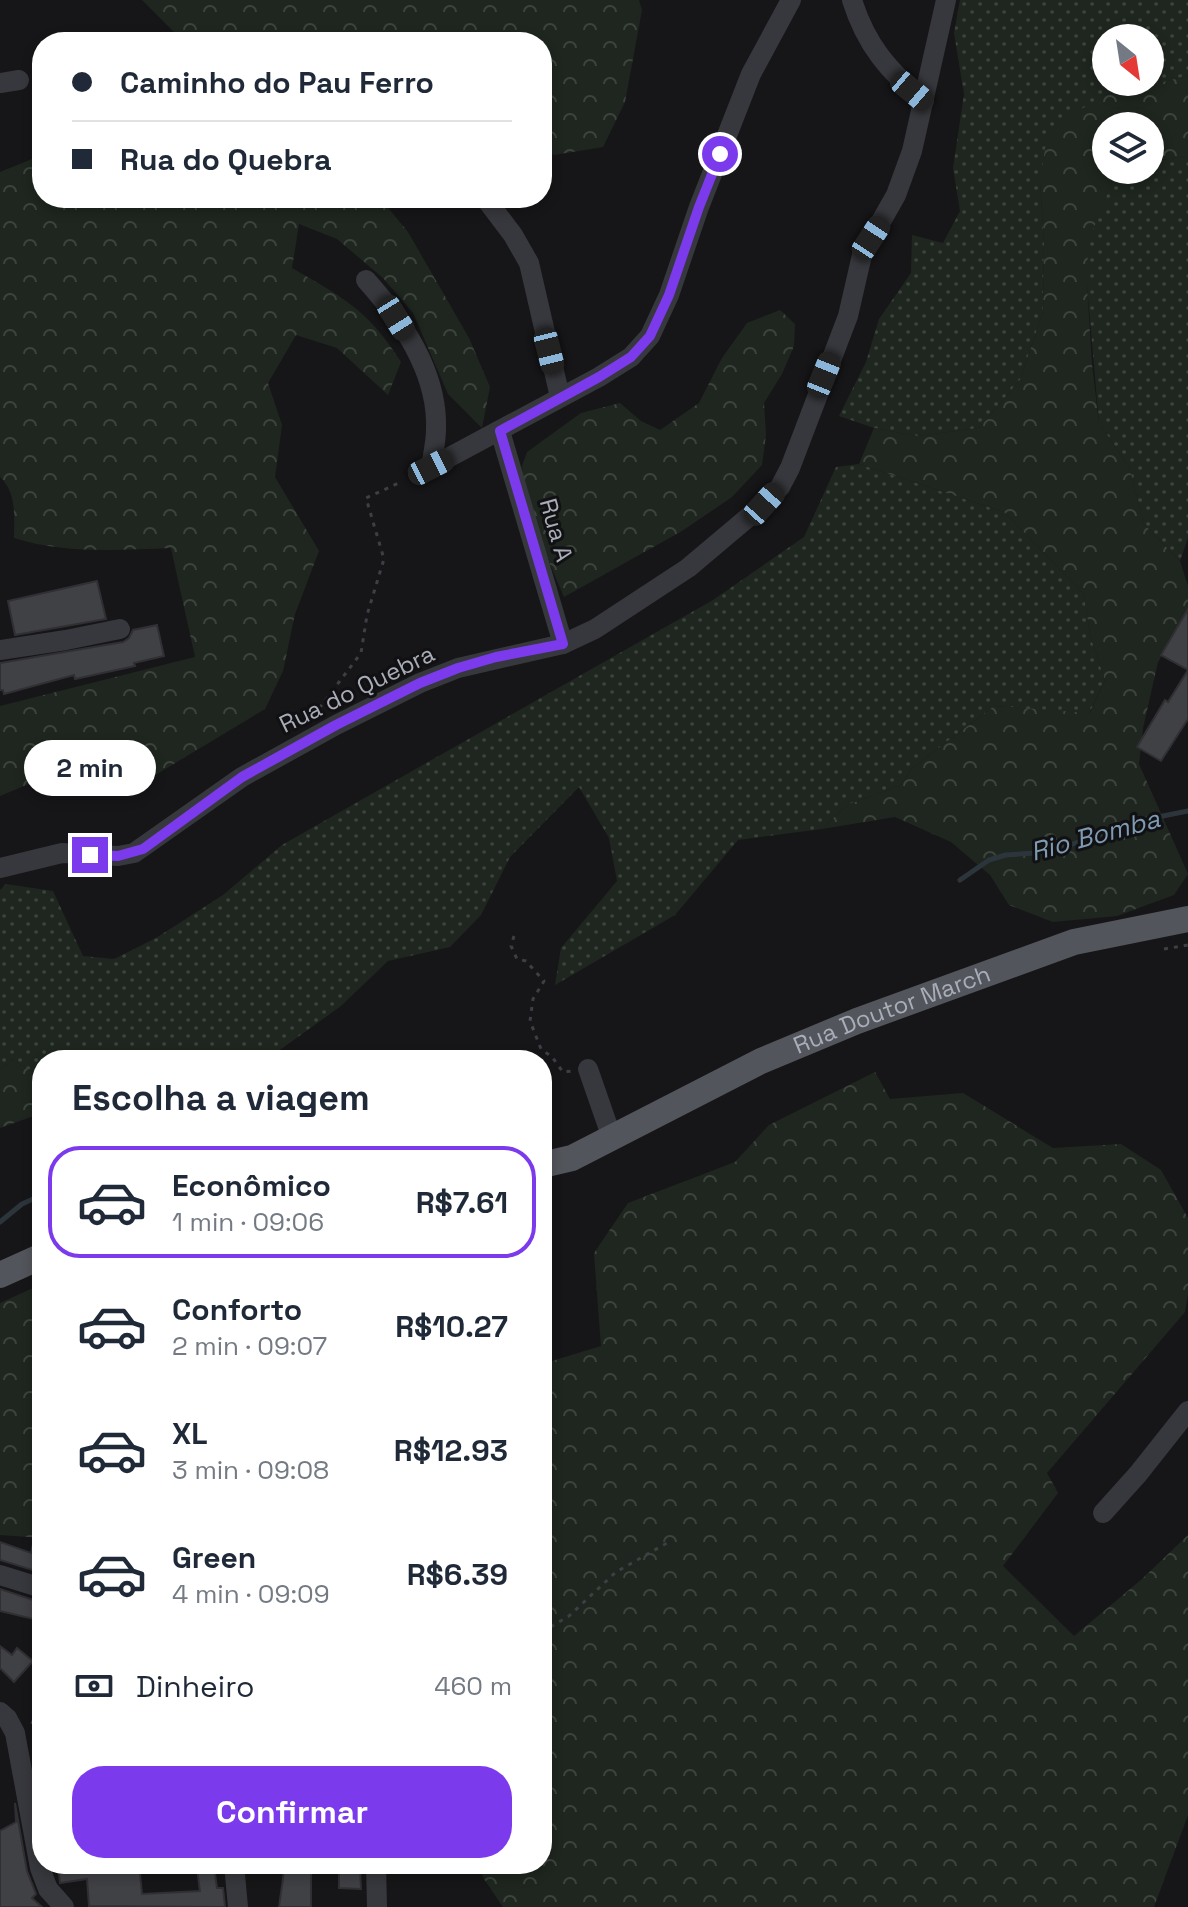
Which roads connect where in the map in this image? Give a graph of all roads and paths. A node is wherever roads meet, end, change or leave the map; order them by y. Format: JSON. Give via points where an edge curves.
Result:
{"nodes":[{"id":1,"x":791,"y":0,"type":"edge"},
{"id":2,"x":852,"y":0,"type":"edge"},
{"id":3,"x":946,"y":0,"type":"edge"},
{"id":4,"x":924,"y":101,"type":"junction"},
{"id":5,"x":493,"y":208,"type":"edge"},
{"id":6,"x":366,"y":280,"type":"dead end"},
{"id":7,"x":560,"y":397,"type":"junction"},
{"id":8,"x":500,"y":431,"type":"junction"},
{"id":9,"x":425,"y":470,"type":"junction"},
{"id":10,"x":120,"y":629,"type":"dead end"},
{"id":11,"x":563,"y":644,"type":"junction"},
{"id":12,"x":0,"y":650,"type":"edge"},
{"id":13,"x":298,"y":726,"type":"dead end"},
{"id":14,"x":0,"y":868,"type":"edge"},
{"id":15,"x":1188,"y":919,"type":"edge"},
{"id":16,"x":514,"y":936,"type":"dead end"},
{"id":17,"x":1188,"y":945,"type":"edge"},
{"id":18,"x":1164,"y":949,"type":"dead end"},
{"id":19,"x":542,"y":1050,"type":"edge"},
{"id":20,"x":552,"y":1057,"type":"edge"},
{"id":21,"x":588,"y":1069,"type":"joint"},
{"id":22,"x":612,"y":1138,"type":"junction"},
{"id":23,"x":552,"y":1163,"type":"edge"},
{"id":24,"x":32,"y":1261,"type":"edge"},
{"id":25,"x":0,"y":1275,"type":"edge"},
{"id":26,"x":1188,"y":1411,"type":"edge"},
{"id":27,"x":1103,"y":1513,"type":"dead end"},
{"id":28,"x":667,"y":1543,"type":"dead end"},
{"id":29,"x":0,"y":1575,"type":"edge"},
{"id":30,"x":32,"y":1585,"type":"edge"},
{"id":31,"x":552,"y":1626,"type":"edge"},
{"id":32,"x":0,"y":1712,"type":"edge"},
{"id":33,"x":32,"y":1825,"type":"edge"},
{"id":34,"x":42,"y":1874,"type":"edge"},
{"id":35,"x":235,"y":1874,"type":"edge"},
{"id":36,"x":376,"y":1874,"type":"edge"},
{"id":37,"x":64,"y":1907,"type":"edge"},
{"id":38,"x":238,"y":1907,"type":"edge"},
{"id":39,"x":377,"y":1907,"type":"edge"}],
"edges":[{"from":1,"to":7,"type":"street","via":[[751,74],[650,336],[631,357]]},
{"from":2,"to":4,"type":"street","via":[[874,50]]},
{"from":3,"to":4,"type":"street","name":"Rua do Quebra"},
{"from":4,"to":11,"type":"street","name":"Rua do Quebra","via":[[896,195],[862,255],[848,316],[780,487],[688,568]]},
{"from":5,"to":7,"type":"street","via":[[529,263]]},
{"from":6,"to":9,"type":"street","via":[[419,355],[432,392],[436,428]]},
{"from":7,"to":8,"type":"street"},
{"from":8,"to":9,"type":"street"},
{"from":8,"to":11,"type":"street","name":"Rua A"},
{"from":9,"to":13,"type":"path","via":[[366,498],[384,559],[361,653],[321,706]]},
{"from":10,"to":12,"type":"street"},
{"from":11,"to":14,"type":"street","name":"Rua do Quebra","via":[[483,661],[420,683],[242,777],[134,853],[62,853]]},
{"from":15,"to":22,"type":"main road","name":"Rua Doutor March","via":[[1074,942],[857,1021],[761,1061]]},
{"from":16,"to":19,"type":"path","via":[[511,946],[517,959],[526,961],[544,981],[533,999],[530,1021]]},
{"from":17,"to":18,"type":"path"},
{"from":20,"to":21,"type":"path","via":[[563,1072]]},
{"from":21,"to":22,"type":"street"},
{"from":22,"to":23,"type":"main road","name":"Rua Doutor March"},
{"from":24,"to":25,"type":"main road"},
{"from":26,"to":27,"type":"street"},
{"from":28,"to":31,"type":"path","via":[[616,1572]]},
{"from":29,"to":30,"type":"street"},
{"from":32,"to":33,"type":"street","via":[[15,1733]]},
{"from":34,"to":37,"type":"street"},
{"from":35,"to":38,"type":"street"},
{"from":36,"to":39,"type":"street"}]}
